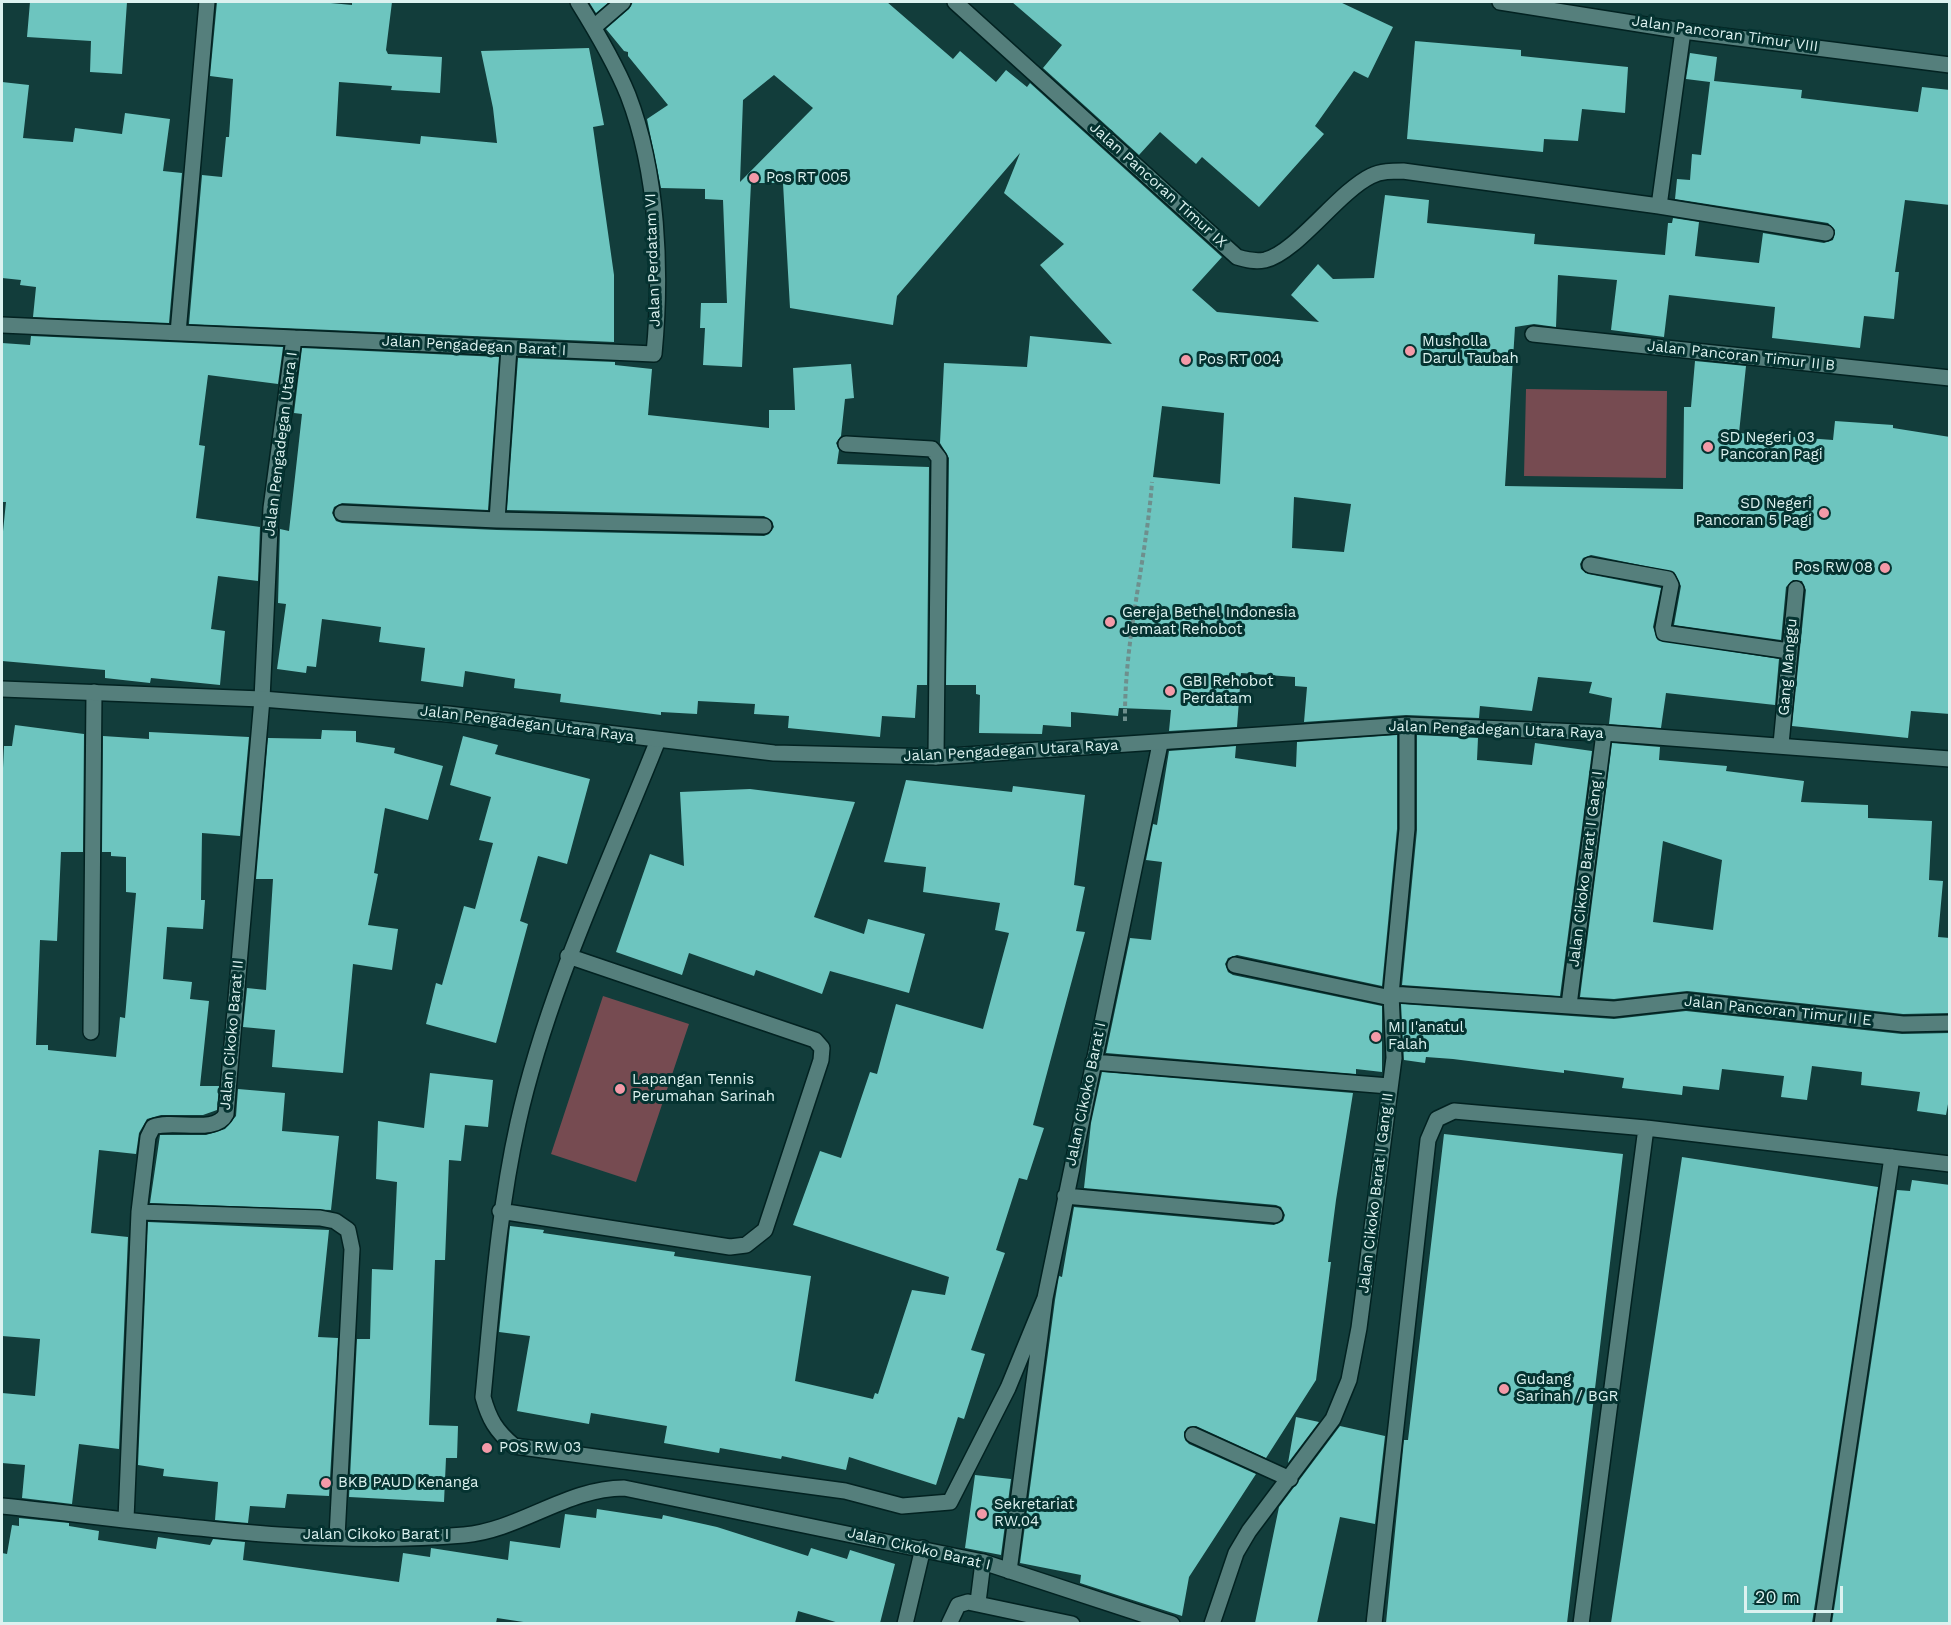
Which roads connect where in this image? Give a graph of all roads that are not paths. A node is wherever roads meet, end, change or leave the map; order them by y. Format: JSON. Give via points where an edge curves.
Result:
{"nodes":[{"id":1,"x":207,"y":2,"type":"edge"},
{"id":2,"x":578,"y":2,"type":"edge"},
{"id":3,"x":623,"y":2,"type":"edge"},
{"id":4,"x":955,"y":2,"type":"edge"},
{"id":5,"x":1500,"y":2,"type":"edge"},
{"id":6,"x":1606,"y":9,"type":"edge"},
{"id":7,"x":594,"y":27,"type":"junction"},
{"id":8,"x":1683,"y":31,"type":"junction"},
{"id":9,"x":1950,"y":65,"type":"edge"},
{"id":10,"x":1659,"y":206,"type":"junction"},
{"id":11,"x":1826,"y":233,"type":"dead end"},
{"id":12,"x":2,"y":326,"type":"edge"},
{"id":13,"x":178,"y":333,"type":"junction"},
{"id":14,"x":1533,"y":334,"type":"dead end"},
{"id":15,"x":294,"y":338,"type":"junction"},
{"id":16,"x":509,"y":348,"type":"junction"},
{"id":17,"x":654,"y":354,"type":"joint"},
{"id":18,"x":1950,"y":378,"type":"edge"},
{"id":19,"x":846,"y":444,"type":"dead end"},
{"id":20,"x":342,"y":513,"type":"dead end"},
{"id":21,"x":496,"y":520,"type":"junction"},
{"id":22,"x":764,"y":526,"type":"dead end"},
{"id":23,"x":1590,"y":565,"type":"dead end"},
{"id":24,"x":1796,"y":589,"type":"dead end"},
{"id":25,"x":1789,"y":651,"type":"junction"},
{"id":26,"x":2,"y":689,"type":"edge"},
{"id":27,"x":94,"y":692,"type":"junction"},
{"id":28,"x":262,"y":699,"type":"junction"},
{"id":29,"x":1407,"y":725,"type":"junction"},
{"id":30,"x":1604,"y":733,"type":"junction"},
{"id":31,"x":658,"y":740,"type":"junction"},
{"id":32,"x":1160,"y":744,"type":"junction"},
{"id":33,"x":1781,"y":744,"type":"junction"},
{"id":34,"x":936,"y":757,"type":"junction"},
{"id":35,"x":1950,"y":759,"type":"edge"},
{"id":36,"x":568,"y":956,"type":"junction"},
{"id":37,"x":1235,"y":966,"type":"dead end"},
{"id":38,"x":1391,"y":996,"type":"junction"},
{"id":39,"x":1569,"y":1005,"type":"junction"},
{"id":40,"x":1950,"y":1023,"type":"edge"},
{"id":41,"x":92,"y":1032,"type":"dead end"},
{"id":42,"x":1093,"y":1062,"type":"junction"},
{"id":43,"x":1389,"y":1086,"type":"junction"},
{"id":44,"x":1646,"y":1128,"type":"junction"},
{"id":45,"x":1892,"y":1157,"type":"junction"},
{"id":46,"x":1950,"y":1164,"type":"edge"},
{"id":47,"x":1065,"y":1196,"type":"junction"},
{"id":48,"x":500,"y":1211,"type":"junction"},
{"id":49,"x":139,"y":1212,"type":"junction"},
{"id":50,"x":1275,"y":1215,"type":"dead end"},
{"id":51,"x":1045,"y":1298,"type":"junction"},
{"id":52,"x":1193,"y":1435,"type":"dead end"},
{"id":53,"x":1290,"y":1479,"type":"junction"},
{"id":54,"x":2,"y":1506,"type":"edge"},
{"id":55,"x":126,"y":1519,"type":"junction"},
{"id":56,"x":337,"y":1537,"type":"junction"},
{"id":57,"x":922,"y":1548,"type":"junction"},
{"id":58,"x":984,"y":1563,"type":"junction"},
{"id":59,"x":1009,"y":1571,"type":"junction"},
{"id":60,"x":978,"y":1602,"type":"junction"},
{"id":61,"x":905,"y":1623,"type":"edge"},
{"id":62,"x":949,"y":1623,"type":"edge"},
{"id":63,"x":1072,"y":1623,"type":"edge"},
{"id":64,"x":1172,"y":1623,"type":"edge"},
{"id":65,"x":1212,"y":1623,"type":"edge"},
{"id":66,"x":1374,"y":1623,"type":"edge"},
{"id":67,"x":1581,"y":1623,"type":"edge"},
{"id":68,"x":1822,"y":1623,"type":"edge"}],
"edges":[{"from":1,"to":13,"type":"street"},
{"from":2,"to":7,"type":"street","name":"Jalan Perdatam VI"},
{"from":3,"to":7,"type":"street"},
{"from":4,"to":10,"type":"street","name":"Jalan Pancoran Timur IX","via":[[1238,257],[1254,261],[1278,255],[1356,185],[1383,172],[1403,171]]},
{"from":5,"to":6,"type":"street","name":"Jalan Pancoran Timur VIII"},
{"from":6,"to":8,"type":"street","name":"Jalan Pancoran Timur VIII"},
{"from":7,"to":17,"type":"street","name":"Jalan Perdatam VI","via":[[627,95],[651,185],[655,222]]},
{"from":8,"to":9,"type":"street","name":"Jalan Pancoran Timur VIII"},
{"from":8,"to":10,"type":"street"},
{"from":10,"to":11,"type":"street","name":"Jalan Pancoran Timur IX"},
{"from":12,"to":13,"type":"street","name":"Jalan Pengadegan Utara I"},
{"from":13,"to":15,"type":"street","name":"Jalan Pengadegan Utara I"},
{"from":14,"to":18,"type":"street","name":"Jalan Pancoran Timur II B"},
{"from":15,"to":16,"type":"street","name":"Jalan Pengadegan Barat I"},
{"from":15,"to":28,"type":"street","name":"Jalan Pengadegan Utara I","via":[[271,508]]},
{"from":16,"to":17,"type":"street","name":"Jalan Pengadegan Barat I"},
{"from":16,"to":21,"type":"street"},
{"from":19,"to":34,"type":"street","via":[[932,450],[939,458]]},
{"from":20,"to":21,"type":"street"},
{"from":21,"to":22,"type":"street"},
{"from":23,"to":25,"type":"street","via":[[1668,579],[1671,585],[1664,633]]},
{"from":24,"to":25,"type":"street","name":"Gang Manggu"},
{"from":25,"to":33,"type":"street","name":"Gang Manggu"},
{"from":26,"to":27,"type":"street","name":"Jalan Pengadegan Utara Raya"},
{"from":27,"to":28,"type":"street","name":"Jalan Pengadegan Utara Raya"},
{"from":27,"to":41,"type":"street"},
{"from":28,"to":31,"type":"street","name":"Jalan Pengadegan Utara Raya","via":[[448,714]]},
{"from":28,"to":49,"type":"street","name":"Jalan Cikoko Barat II","via":[[226,1114],[213,1125],[164,1123],[153,1127],[148,1137]]},
{"from":29,"to":30,"type":"street","name":"Jalan Pengadegan Utara Raya"},
{"from":29,"to":32,"type":"street","name":"Jalan Pengadegan Utara Raya"},
{"from":29,"to":38,"type":"street","name":"Jalan Cikoko Barat I Gang II","via":[[1407,829]]},
{"from":30,"to":33,"type":"street","name":"Jalan Pengadegan Utara Raya"},
{"from":30,"to":39,"type":"street","name":"Jalan Cikoko Barat I Gang I"},
{"from":31,"to":34,"type":"street","name":"Jalan Pengadegan Utara Raya","via":[[774,753]]},
{"from":31,"to":36,"type":"street"},
{"from":32,"to":34,"type":"street","name":"Jalan Pengadegan Utara Raya"},
{"from":32,"to":42,"type":"street","name":"Jalan Cikoko Barat I"},
{"from":33,"to":35,"type":"street","name":"Jalan Pengadegan Utara Raya"},
{"from":36,"to":48,"type":"street","via":[[519,1121]]},
{"from":36,"to":48,"type":"street","via":[[815,1040],[822,1048],[821,1060],[765,1230],[746,1245],[730,1246]]},
{"from":37,"to":38,"type":"street","name":"Jalan Pancoran Timur II E"},
{"from":38,"to":39,"type":"street","name":"Jalan Pancoran Timur II E"},
{"from":38,"to":43,"type":"street","name":"Jalan Cikoko Barat I Gang II","via":[[1394,1058]]},
{"from":39,"to":40,"type":"street","name":"Jalan Pancoran Timur II E","via":[[1614,1009],[1686,1001],[1903,1024]]},
{"from":42,"to":43,"type":"street"},
{"from":42,"to":47,"type":"street","name":"Jalan Cikoko Barat I"},
{"from":43,"to":53,"type":"street","name":"Jalan Cikoko Barat I Gang II","via":[[1349,1380],[1333,1419]]},
{"from":44,"to":45,"type":"street"},
{"from":44,"to":66,"type":"street","via":[[1454,1111],[1437,1119],[1428,1140]]},
{"from":44,"to":67,"type":"street"},
{"from":45,"to":46,"type":"street"},
{"from":45,"to":68,"type":"street"},
{"from":47,"to":50,"type":"street"},
{"from":47,"to":51,"type":"street","name":"Jalan Cikoko Barat I"},
{"from":48,"to":51,"type":"street","via":[[483,1397],[488,1417],[514,1446],[845,1491],[902,1506],[950,1502],[1008,1388]]},
{"from":49,"to":55,"type":"street","name":"Jalan Cikoko Barat II"},
{"from":49,"to":56,"type":"street","via":[[320,1218],[335,1221],[348,1230],[352,1250]]},
{"from":51,"to":59,"type":"street","name":"Jalan Cikoko Barat I"},
{"from":52,"to":53,"type":"street"},
{"from":53,"to":65,"type":"street","name":"Jalan Cikoko Barat I Gang II","via":[[1236,1553]]},
{"from":54,"to":55,"type":"street","name":"Jalan Cikoko Barat I"},
{"from":55,"to":56,"type":"street","name":"Jalan Cikoko Barat I","via":[[224,1532]]},
{"from":56,"to":57,"type":"street","name":"Jalan Cikoko Barat I","via":[[467,1534],[514,1524],[581,1495],[624,1488]]},
{"from":57,"to":58,"type":"street","name":"Jalan Cikoko Barat I"},
{"from":57,"to":61,"type":"street"},
{"from":58,"to":59,"type":"street","name":"Jalan Cikoko Barat I"},
{"from":58,"to":60,"type":"street"},
{"from":59,"to":64,"type":"street"},
{"from":60,"to":62,"type":"street","via":[[958,1605]]},
{"from":60,"to":63,"type":"street"}]}
